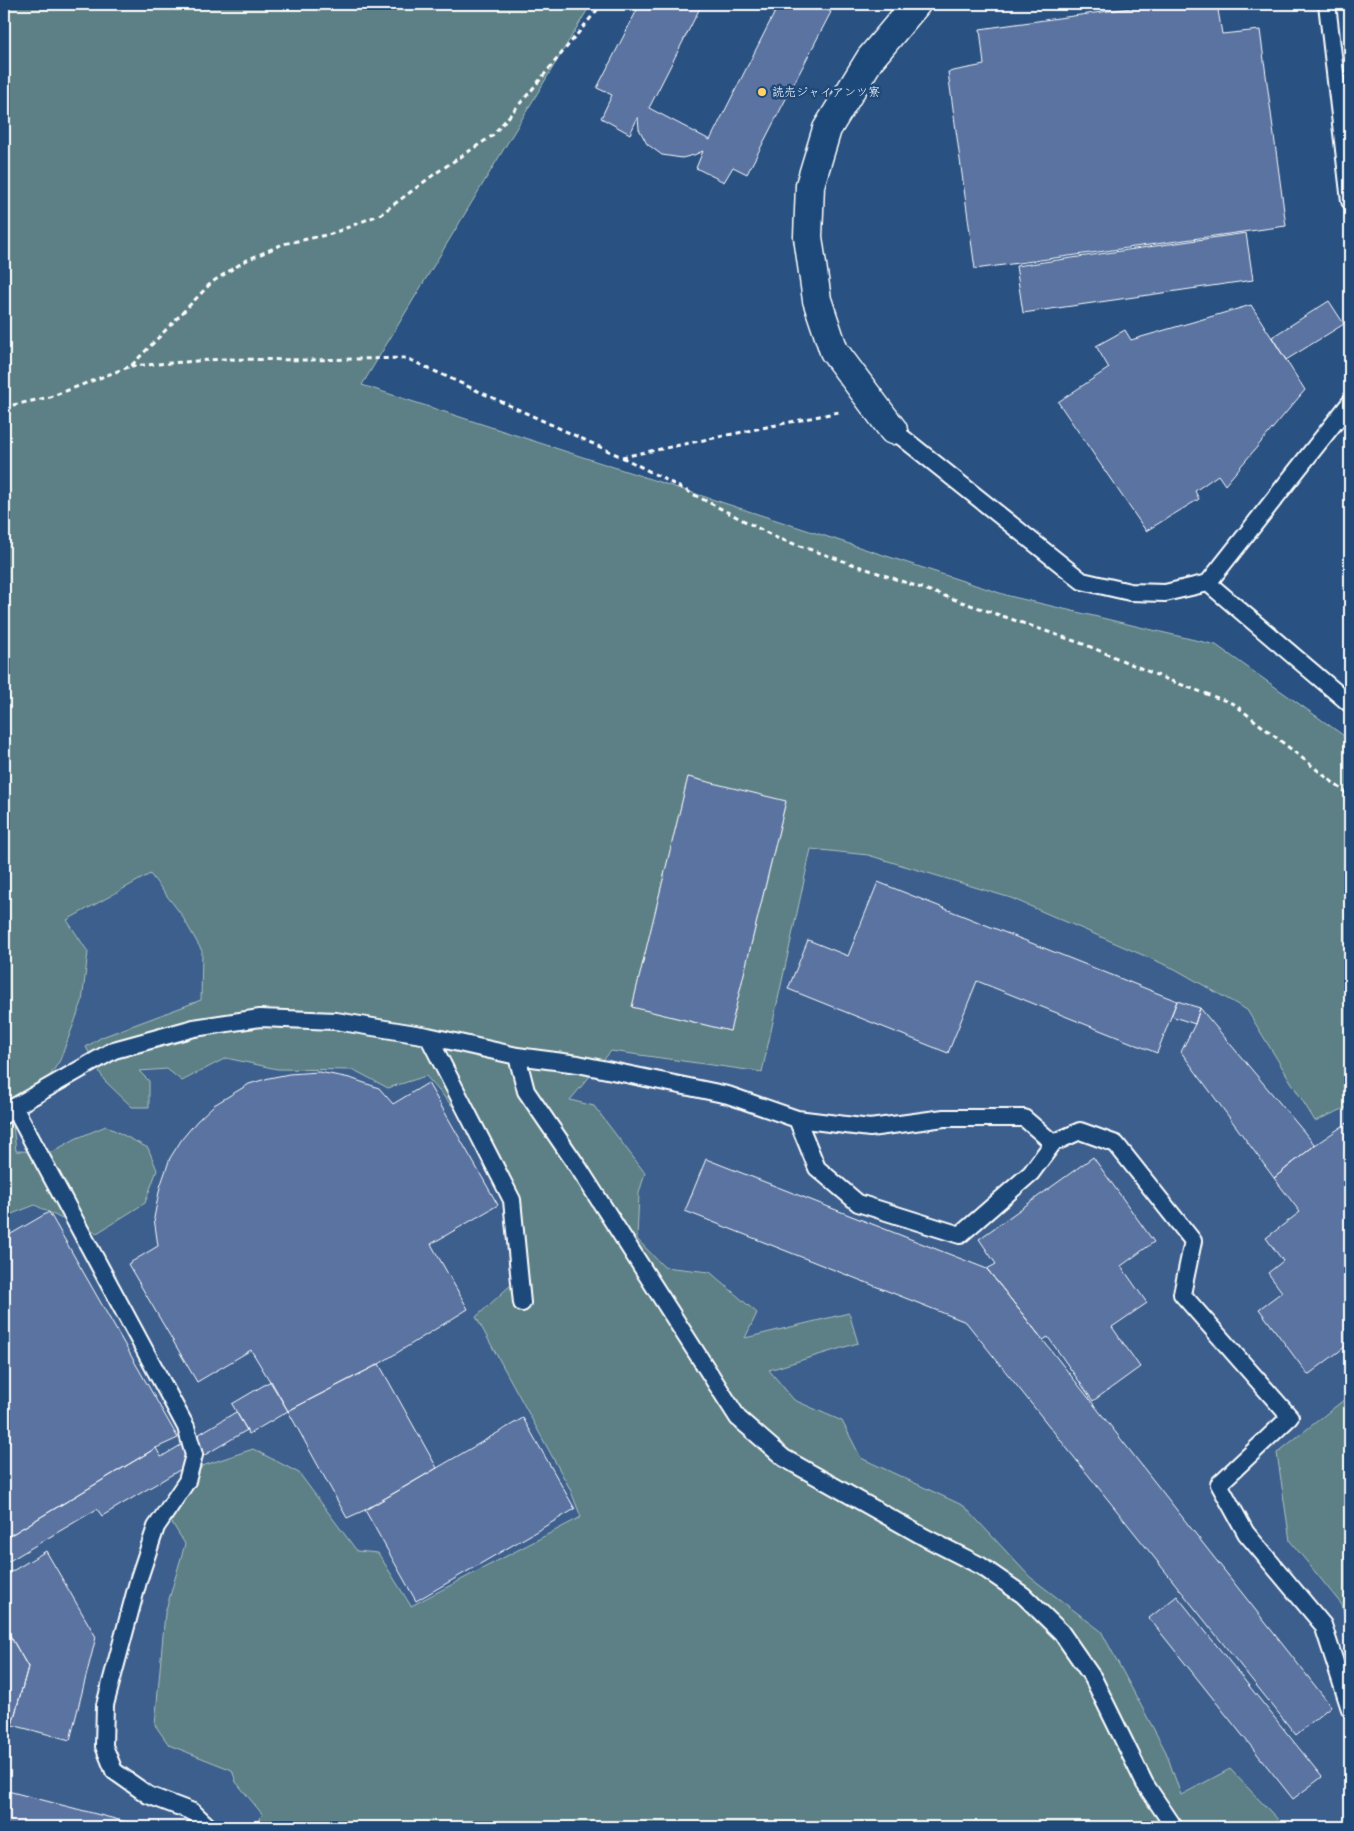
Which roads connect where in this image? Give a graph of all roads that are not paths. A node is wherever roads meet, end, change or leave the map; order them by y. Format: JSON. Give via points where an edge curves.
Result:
{"nodes":[{"id":1,"x":916,"y":4,"type":"edge"},
{"id":2,"x":1327,"y":4,"type":"edge"},
{"id":3,"x":1350,"y":201,"type":"edge"},
{"id":4,"x":1350,"y":404,"type":"edge"},
{"id":5,"x":893,"y":430,"type":"joint"},
{"id":6,"x":1208,"y":583,"type":"junction"},
{"id":7,"x":1350,"y":704,"type":"edge"},
{"id":8,"x":428,"y":1036,"type":"junction"},
{"id":9,"x":517,"y":1056,"type":"junction"},
{"id":10,"x":9,"y":1111,"type":"edge"},
{"id":11,"x":797,"y":1120,"type":"junction"},
{"id":12,"x":1053,"y":1143,"type":"junction"},
{"id":13,"x":522,"y":1303,"type":"dead end"},
{"id":14,"x":1350,"y":1708,"type":"edge"},
{"id":15,"x":209,"y":1827,"type":"edge"},
{"id":16,"x":1174,"y":1827,"type":"edge"}],
"edges":[{"from":1,"to":5,"type":"street","via":[[870,59],[828,129],[810,185],[808,237],[817,300],[834,351]]},
{"from":2,"to":3,"type":"lane"},
{"from":4,"to":6,"type":"lane"},
{"from":5,"to":6,"type":"lane","via":[[1082,581],[1130,592],[1156,593]]},
{"from":6,"to":7,"type":"lane"},
{"from":8,"to":9,"type":"lane"},
{"from":8,"to":10,"type":"lane","via":[[336,1020],[260,1018],[194,1028],[114,1050]]},
{"from":8,"to":13,"type":"lane","via":[[512,1200]]},
{"from":9,"to":11,"type":"lane","via":[[578,1064],[728,1095]]},
{"from":9,"to":16,"type":"lane","via":[[526,1091],[738,1418],[784,1458],[981,1566],[1023,1594],[1061,1632],[1093,1678],[1145,1784]]},
{"from":10,"to":15,"type":"lane","via":[[186,1427],[194,1455],[187,1481],[156,1527],[139,1578],[105,1705],[104,1746],[114,1771],[148,1795],[193,1812]]},
{"from":11,"to":12,"type":"lane","via":[[870,1128],[944,1118],[1024,1118]]},
{"from":11,"to":12,"type":"lane","via":[[817,1168],[858,1203],[960,1236],[1031,1173]]},
{"from":12,"to":14,"type":"lane","via":[[1080,1131],[1116,1144],[1193,1241],[1182,1294],[1290,1418],[1219,1484],[1246,1534],[1323,1625]]}]}
